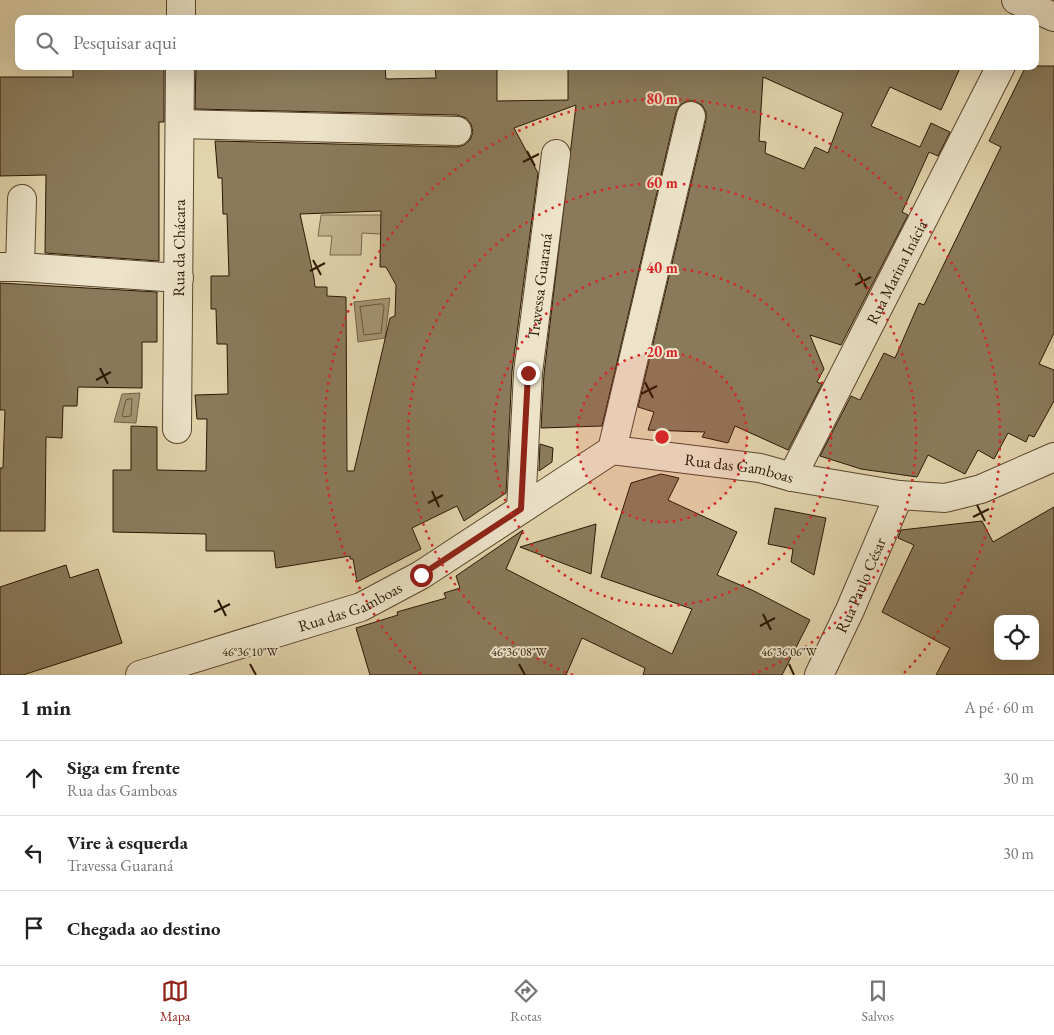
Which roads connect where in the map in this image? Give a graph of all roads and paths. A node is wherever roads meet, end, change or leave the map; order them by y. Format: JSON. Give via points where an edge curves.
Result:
{"nodes":[{"id":1,"x":181,"y":0,"type":"edge"},
{"id":2,"x":181,"y":15,"type":"edge"},
{"id":3,"x":180,"y":70,"type":"edge"},
{"id":4,"x":1000,"y":70,"type":"edge"},
{"id":5,"x":691,"y":116,"type":"dead end"},
{"id":6,"x":180,"y":124,"type":"junction"},
{"id":7,"x":457,"y":131,"type":"dead end"},
{"id":8,"x":556,"y":154,"type":"dead end"},
{"id":9,"x":22,"y":199,"type":"dead end"},
{"id":10,"x":10,"y":267,"type":"edge"},
{"id":11,"x":179,"y":278,"type":"junction"},
{"id":12,"x":177,"y":429,"type":"dead end"},
{"id":13,"x":612,"y":450,"type":"junction"},
{"id":14,"x":1054,"y":457,"type":"edge"},
{"id":15,"x":792,"y":477,"type":"junction"},
{"id":16,"x":899,"y":496,"type":"junction"},
{"id":17,"x":521,"y":509,"type":"junction"},
{"id":18,"x":204,"y":665,"type":"edge"},
{"id":19,"x":140,"y":675,"type":"edge"},
{"id":20,"x":819,"y":675,"type":"edge"}],
"edges":[{"from":1,"to":2,"type":"street"},
{"from":3,"to":6,"type":"street","name":"Rua da Chácara"},
{"from":4,"to":15,"type":"street","name":"Rua Marina Inácia"},
{"from":5,"to":13,"type":"street"},
{"from":6,"to":7,"type":"street"},
{"from":6,"to":11,"type":"street","name":"Rua da Chácara"},
{"from":8,"to":17,"type":"street","name":"Travessa Guaraná","via":[[528,373]]},
{"from":9,"to":10,"type":"street"},
{"from":10,"to":11,"type":"street"},
{"from":11,"to":12,"type":"street","name":"Rua da Chácara"},
{"from":13,"to":15,"type":"street","name":"Rua das Gamboas","via":[[760,468]]},
{"from":13,"to":17,"type":"street","name":"Rua das Gamboas"},
{"from":14,"to":16,"type":"street","name":"Rua das Gamboas","via":[[981,489],[945,498]]},
{"from":15,"to":16,"type":"street","name":"Rua das Gamboas"},
{"from":16,"to":20,"type":"street","name":"Rua Paulo César"},
{"from":17,"to":18,"type":"street","name":"Rua das Gamboas","via":[[421,575],[361,607]]},
{"from":18,"to":19,"type":"street","name":"Rua das Gamboas"}]}
